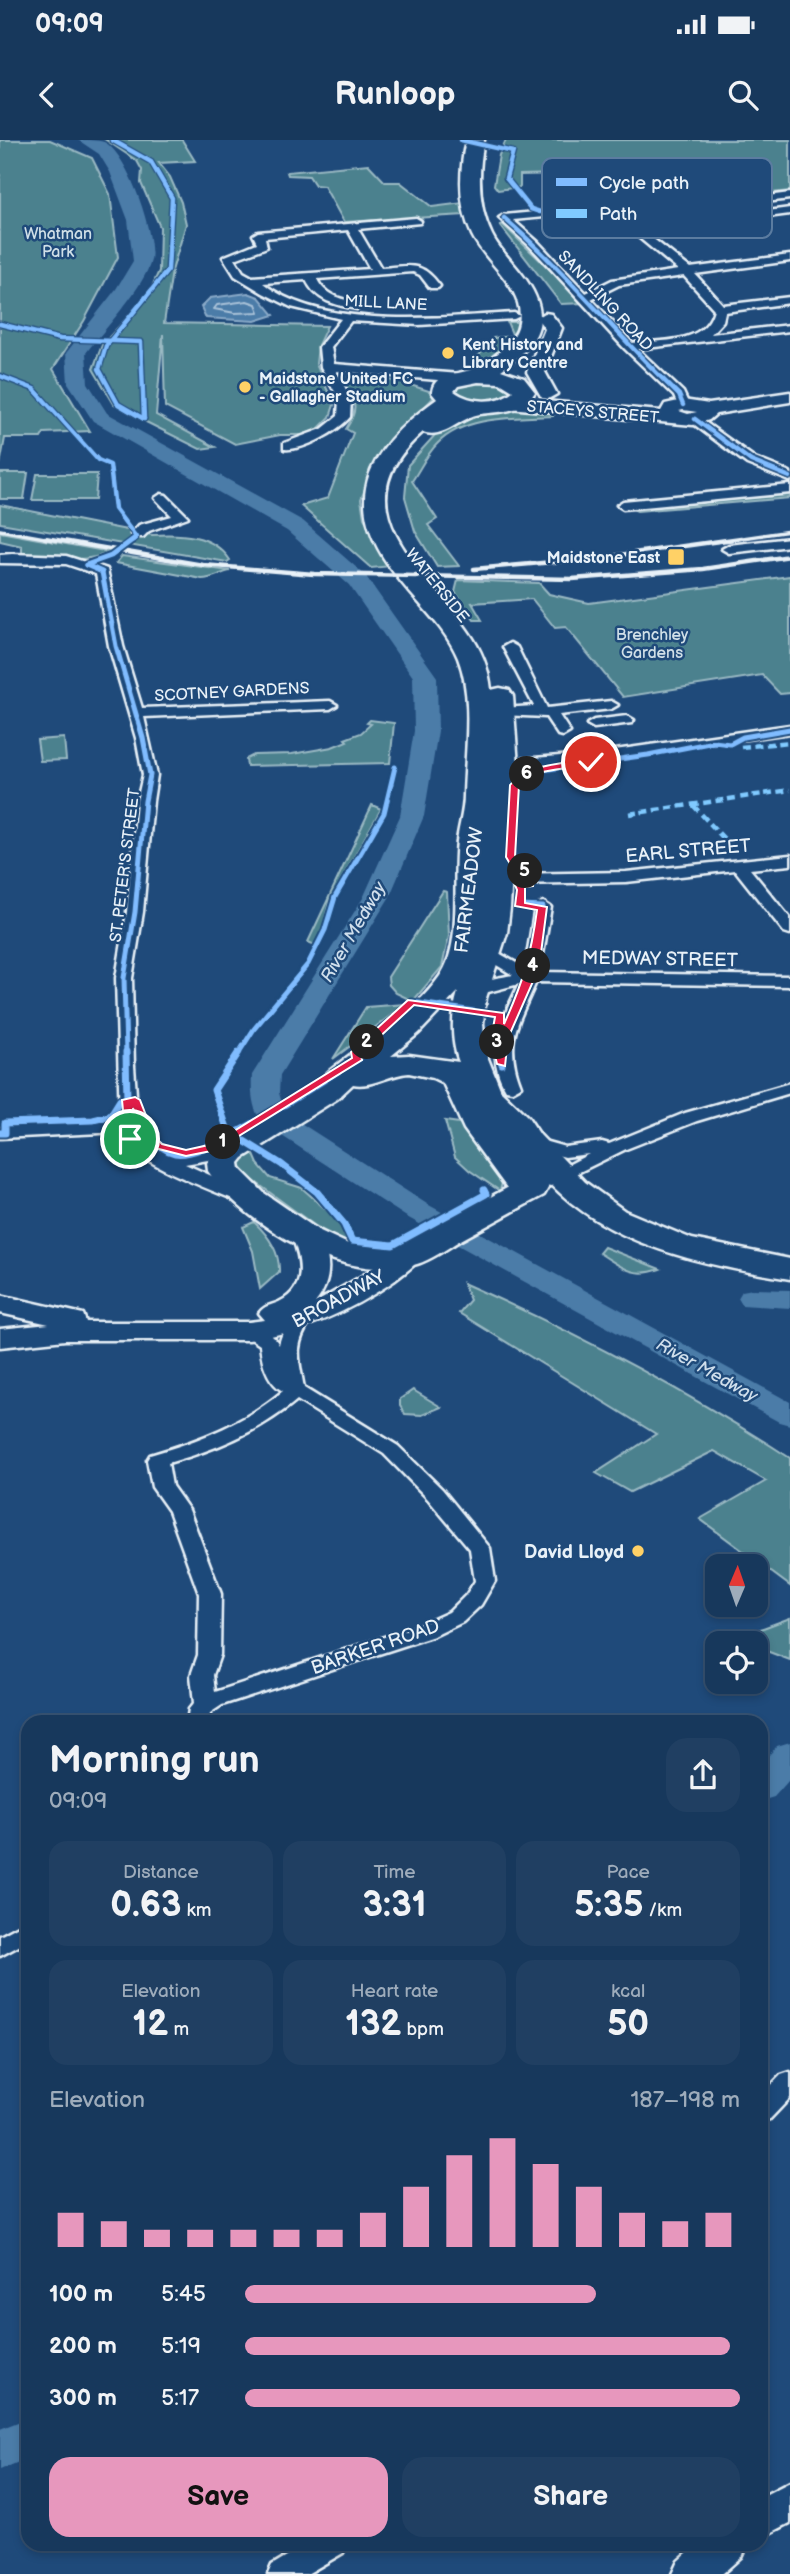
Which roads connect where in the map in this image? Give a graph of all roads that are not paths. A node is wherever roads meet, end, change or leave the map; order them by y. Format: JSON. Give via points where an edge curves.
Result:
{"nodes":[{"id":1,"x":475,"y":140,"type":"edge"},
{"id":2,"x":493,"y":140,"type":"edge"},
{"id":3,"x":790,"y":196,"type":"edge"},
{"id":4,"x":772,"y":198,"type":"edge"},
{"id":5,"x":790,"y":211,"type":"edge"},
{"id":6,"x":542,"y":212,"type":"edge"},
{"id":7,"x":776,"y":212,"type":"junction"},
{"id":8,"x":772,"y":213,"type":"edge"},
{"id":9,"x":416,"y":221,"type":"dead end"},
{"id":10,"x":790,"y":223,"type":"edge"},
{"id":11,"x":351,"y":227,"type":"junction"},
{"id":12,"x":645,"y":238,"type":"edge"},
{"id":13,"x":790,"y":258,"type":"edge"},
{"id":14,"x":377,"y":271,"type":"junction"},
{"id":15,"x":687,"y":272,"type":"junction"},
{"id":16,"x":310,"y":277,"type":"junction"},
{"id":17,"x":253,"y":280,"type":"junction"},
{"id":18,"x":434,"y":286,"type":"dead end"},
{"id":19,"x":585,"y":298,"type":"junction"},
{"id":20,"x":790,"y":300,"type":"edge"},
{"id":21,"x":720,"y":309,"type":"junction"},
{"id":22,"x":514,"y":316,"type":"dead end"},
{"id":23,"x":348,"y":317,"type":"junction"},
{"id":24,"x":545,"y":318,"type":"junction"},
{"id":25,"x":468,"y":319,"type":"junction"},
{"id":26,"x":790,"y":328,"type":"edge"},
{"id":27,"x":700,"y":339,"type":"junction"},
{"id":28,"x":629,"y":347,"type":"junction"},
{"id":29,"x":327,"y":367,"type":"junction"},
{"id":30,"x":370,"y":369,"type":"junction"},
{"id":31,"x":458,"y":386,"type":"junction"},
{"id":32,"x":516,"y":391,"type":"junction"},
{"id":33,"x":548,"y":394,"type":"junction"},
{"id":34,"x":790,"y":397,"type":"edge"},
{"id":35,"x":483,"y":406,"type":"junction"},
{"id":36,"x":687,"y":412,"type":"junction"},
{"id":37,"x":288,"y":446,"type":"dead end"},
{"id":38,"x":790,"y":477,"type":"edge"},
{"id":39,"x":790,"y":489,"type":"edge"},
{"id":40,"x":161,"y":498,"type":"dead end"},
{"id":41,"x":623,"y":505,"type":"dead end"},
{"id":42,"x":138,"y":534,"type":"dead end"},
{"id":43,"x":790,"y":542,"type":"edge"},
{"id":44,"x":729,"y":549,"type":"dead end"},
{"id":45,"x":0,"y":559,"type":"edge"},
{"id":46,"x":510,"y":647,"type":"dead end"},
{"id":47,"x":330,"y":705,"type":"dead end"},
{"id":48,"x":611,"y":705,"type":"dead end"},
{"id":49,"x":583,"y":708,"type":"junction"},
{"id":50,"x":543,"y":712,"type":"junction"},
{"id":51,"x":136,"y":713,"type":"junction"},
{"id":52,"x":502,"y":717,"type":"junction"},
{"id":53,"x":627,"y":720,"type":"dead end"},
{"id":54,"x":790,"y":729,"type":"edge"},
{"id":55,"x":563,"y":732,"type":"dead end"},
{"id":56,"x":491,"y":765,"type":"junction"},
{"id":57,"x":790,"y":860,"type":"edge"},
{"id":58,"x":740,"y":866,"type":"junction"},
{"id":59,"x":484,"y":884,"type":"junction"},
{"id":60,"x":542,"y":907,"type":"dead end"},
{"id":61,"x":790,"y":929,"type":"edge"},
{"id":62,"x":484,"y":951,"type":"junction"},
{"id":63,"x":530,"y":977,"type":"junction"},
{"id":64,"x":790,"y":981,"type":"edge"},
{"id":65,"x":463,"y":985,"type":"junction"},
{"id":66,"x":456,"y":1078,"type":"junction"},
{"id":67,"x":790,"y":1087,"type":"edge"},
{"id":68,"x":330,"y":1089,"type":"junction"},
{"id":69,"x":499,"y":1097,"type":"junction"},
{"id":70,"x":128,"y":1126,"type":"junction"},
{"id":71,"x":0,"y":1133,"type":"edge"},
{"id":72,"x":528,"y":1141,"type":"junction"},
{"id":73,"x":620,"y":1145,"type":"junction"},
{"id":74,"x":233,"y":1150,"type":"junction"},
{"id":75,"x":146,"y":1153,"type":"junction"},
{"id":76,"x":533,"y":1188,"type":"junction"},
{"id":77,"x":252,"y":1200,"type":"junction"},
{"id":78,"x":306,"y":1237,"type":"junction"},
{"id":79,"x":410,"y":1255,"type":"junction"},
{"id":80,"x":790,"y":1269,"type":"edge"},
{"id":81,"x":790,"y":1281,"type":"edge"},
{"id":82,"x":2,"y":1304,"type":"edge"},
{"id":83,"x":301,"y":1322,"type":"junction"},
{"id":84,"x":125,"y":1330,"type":"junction"},
{"id":85,"x":180,"y":1330,"type":"junction"},
{"id":86,"x":249,"y":1331,"type":"junction"},
{"id":87,"x":1,"y":1337,"type":"edge"},
{"id":88,"x":295,"y":1391,"type":"junction"},
{"id":89,"x":201,"y":1713,"type":"edge"},
{"id":90,"x":21,"y":1934,"type":"edge"},
{"id":91,"x":0,"y":1947,"type":"edge"},
{"id":92,"x":790,"y":2082,"type":"edge"},
{"id":93,"x":768,"y":2105,"type":"edge"},
{"id":94,"x":790,"y":2500,"type":"edge"},
{"id":95,"x":768,"y":2515,"type":"edge"},
{"id":96,"x":322,"y":2551,"type":"edge"},
{"id":97,"x":719,"y":2551,"type":"edge"},
{"id":98,"x":282,"y":2574,"type":"edge"},
{"id":99,"x":693,"y":2574,"type":"edge"}],
"edges":[{"from":1,"to":31,"type":"highway","name":"WATERSIDE","via":[[470,172],[474,213],[486,242],[527,298],[531,315],[520,346]]},
{"from":2,"to":24,"type":"highway","via":[[483,183],[488,214],[503,245],[543,300]]},
{"from":3,"to":4,"type":"street"},
{"from":5,"to":7,"type":"street"},
{"from":6,"to":19,"type":"street","name":"SANDLING ROAD","via":[[504,218]]},
{"from":7,"to":8,"type":"street"},
{"from":7,"to":10,"type":"street"},
{"from":9,"to":11,"type":"street","name":"MILL LANE"},
{"from":11,"to":14,"type":"street"},
{"from":11,"to":17,"type":"street","name":"MILL LANE","via":[[258,235],[262,245],[229,257],[244,278]]},
{"from":12,"to":15,"type":"street"},
{"from":13,"to":15,"type":"street"},
{"from":14,"to":16,"type":"street"},
{"from":14,"to":18,"type":"street","via":[[415,269]]},
{"from":15,"to":19,"type":"street","via":[[616,282]]},
{"from":15,"to":21,"type":"street"},
{"from":16,"to":17,"type":"street"},
{"from":16,"to":25,"type":"street","via":[[314,289],[335,302],[407,313],[467,313]]},
{"from":17,"to":23,"type":"street","name":"MILL LANE","via":[[290,301]]},
{"from":19,"to":28,"type":"street","name":"SANDLING ROAD"},
{"from":20,"to":21,"type":"street"},
{"from":21,"to":27,"type":"street","via":[[717,321]]},
{"from":22,"to":25,"type":"street","name":"MILL LANE"},
{"from":23,"to":25,"type":"street","name":"MILL LANE"},
{"from":23,"to":29,"type":"street","via":[[325,347]]},
{"from":24,"to":32,"type":"highway","via":[[540,342]]},
{"from":24,"to":33,"type":"main road","via":[[554,328],[536,372]]},
{"from":26,"to":27,"type":"street"},
{"from":27,"to":28,"type":"street"},
{"from":28,"to":36,"type":"street","name":"SANDLING ROAD","via":[[679,395]]},
{"from":29,"to":30,"type":"street"},
{"from":29,"to":37,"type":"street","via":[[345,398],[344,417],[326,432]]},
{"from":30,"to":31,"type":"street"},
{"from":30,"to":31,"type":"street"},
{"from":31,"to":32,"type":"highway","via":[[499,376]]},
{"from":31,"to":35,"type":"highway"},
{"from":31,"to":56,"type":"highway","name":"WATERSIDE","via":[[389,454],[377,483],[375,513],[381,535],[397,561],[450,621],[471,660]]},
{"from":32,"to":33,"type":"main road","name":"STACEYS STREET"},
{"from":32,"to":35,"type":"highway"},
{"from":32,"to":36,"type":"main road","name":"STACEYS STREET"},
{"from":33,"to":36,"type":"main road","name":"STACEYS STREET","via":[[617,407]]},
{"from":34,"to":36,"type":"main road"},
{"from":35,"to":52,"type":"highway","name":"WATERSIDE","via":[[437,424],[416,442],[398,469],[391,499],[399,534],[412,556],[480,638],[495,669]]},
{"from":36,"to":38,"type":"street","name":"SANDLING ROAD","via":[[751,461]]},
{"from":39,"to":41,"type":"street"},
{"from":40,"to":42,"type":"street","via":[[181,517]]},
{"from":43,"to":44,"type":"street"},
{"from":45,"to":51,"type":"street","name":"ST. PETER'S STREET","via":[[41,558],[102,572],[116,646]]},
{"from":46,"to":50,"type":"street"},
{"from":47,"to":51,"type":"street","name":"SCOTNEY GARDENS"},
{"from":48,"to":49,"type":"street"},
{"from":49,"to":50,"type":"street"},
{"from":49,"to":53,"type":"street","via":[[596,727]]},
{"from":50,"to":52,"type":"street"},
{"from":50,"to":55,"type":"street"},
{"from":51,"to":70,"type":"street","name":"ST. PETER'S STREET","via":[[150,775],[124,978]]},
{"from":52,"to":56,"type":"highway","name":"WATERSIDE"},
{"from":54,"to":56,"type":"street","via":[[587,758]]},
{"from":56,"to":59,"type":"highway","name":"FAIRMEADOW"},
{"from":57,"to":58,"type":"street","name":"EARL STREET"},
{"from":58,"to":59,"type":"street","name":"EARL STREET","via":[[510,891]]},
{"from":58,"to":61,"type":"street"},
{"from":59,"to":62,"type":"highway","name":"FAIRMEADOW","via":[[492,933]]},
{"from":59,"to":65,"type":"highway","name":"FAIRMEADOW","via":[[465,941]]},
{"from":60,"to":63,"type":"street"},
{"from":62,"to":63,"type":"street","name":"MEDWAY STREET"},
{"from":62,"to":65,"type":"highway","name":"FAIRMEADOW"},
{"from":63,"to":64,"type":"street","name":"MEDWAY STREET"},
{"from":63,"to":65,"type":"street","name":"MEDWAY STREET"},
{"from":63,"to":69,"type":"street","via":[[503,1038]]},
{"from":65,"to":66,"type":"highway","via":[[448,1037]]},
{"from":65,"to":68,"type":"highway","name":"FAIRMEADOW"},
{"from":65,"to":69,"type":"highway","name":"FAIRMEADOW","via":[[476,1069]]},
{"from":66,"to":68,"type":"highway","via":[[428,1067],[393,1065]]},
{"from":66,"to":69,"type":"highway"},
{"from":66,"to":76,"type":"highway","via":[[486,1142]]},
{"from":67,"to":73,"type":"street","via":[[691,1117]]},
{"from":68,"to":74,"type":"highway"},
{"from":69,"to":72,"type":"highway"},
{"from":69,"to":76,"type":"highway","name":"FAIRMEADOW"},
{"from":70,"to":71,"type":"street"},
{"from":70,"to":75,"type":"street","via":[[130,1139]]},
{"from":72,"to":73,"type":"street","via":[[565,1152]]},
{"from":72,"to":76,"type":"highway"},
{"from":73,"to":76,"type":"street"},
{"from":74,"to":75,"type":"street","via":[[188,1159]]},
{"from":74,"to":77,"type":"highway","via":[[226,1156],[224,1171]]},
{"from":75,"to":77,"type":"street"},
{"from":76,"to":79,"type":"highway","name":"BROADWAY"},
{"from":76,"to":80,"type":"highway","via":[[573,1189],[613,1218],[659,1238]]},
{"from":76,"to":81,"type":"highway","via":[[614,1235],[678,1261]]},
{"from":77,"to":78,"type":"highway"},
{"from":78,"to":79,"type":"highway","via":[[341,1253]]},
{"from":78,"to":85,"type":"main road","name":"BROADWAY","via":[[315,1273],[309,1292],[296,1305]]},
{"from":79,"to":83,"type":"main road","name":"BROADWAY","via":[[386,1274]]},
{"from":82,"to":84,"type":"main road"},
{"from":82,"to":87,"type":"main road"},
{"from":83,"to":86,"type":"main road","name":"BROADWAY"},
{"from":83,"to":88,"type":"street","via":[[287,1349]]},
{"from":84,"to":85,"type":"main road","name":"BROADWAY"},
{"from":84,"to":87,"type":"main road","name":"BROADWAY"},
{"from":85,"to":86,"type":"main road","name":"BROADWAY"},
{"from":86,"to":88,"type":"street","name":"BARKER ROAD","via":[[266,1338],[276,1372]]},
{"from":88,"to":89,"type":"street","via":[[247,1427],[157,1460],[162,1487],[179,1510],[210,1594],[209,1655],[202,1675]]},
{"from":88,"to":89,"type":"street","name":"BARKER ROAD","via":[[345,1419],[400,1459],[435,1494],[480,1548],[485,1581],[456,1617],[426,1631]]},
{"from":90,"to":91,"type":"street"},
{"from":92,"to":93,"type":"street"},
{"from":94,"to":95,"type":"main road"},
{"from":96,"to":98,"type":"street"},
{"from":97,"to":99,"type":"main road"}]}
